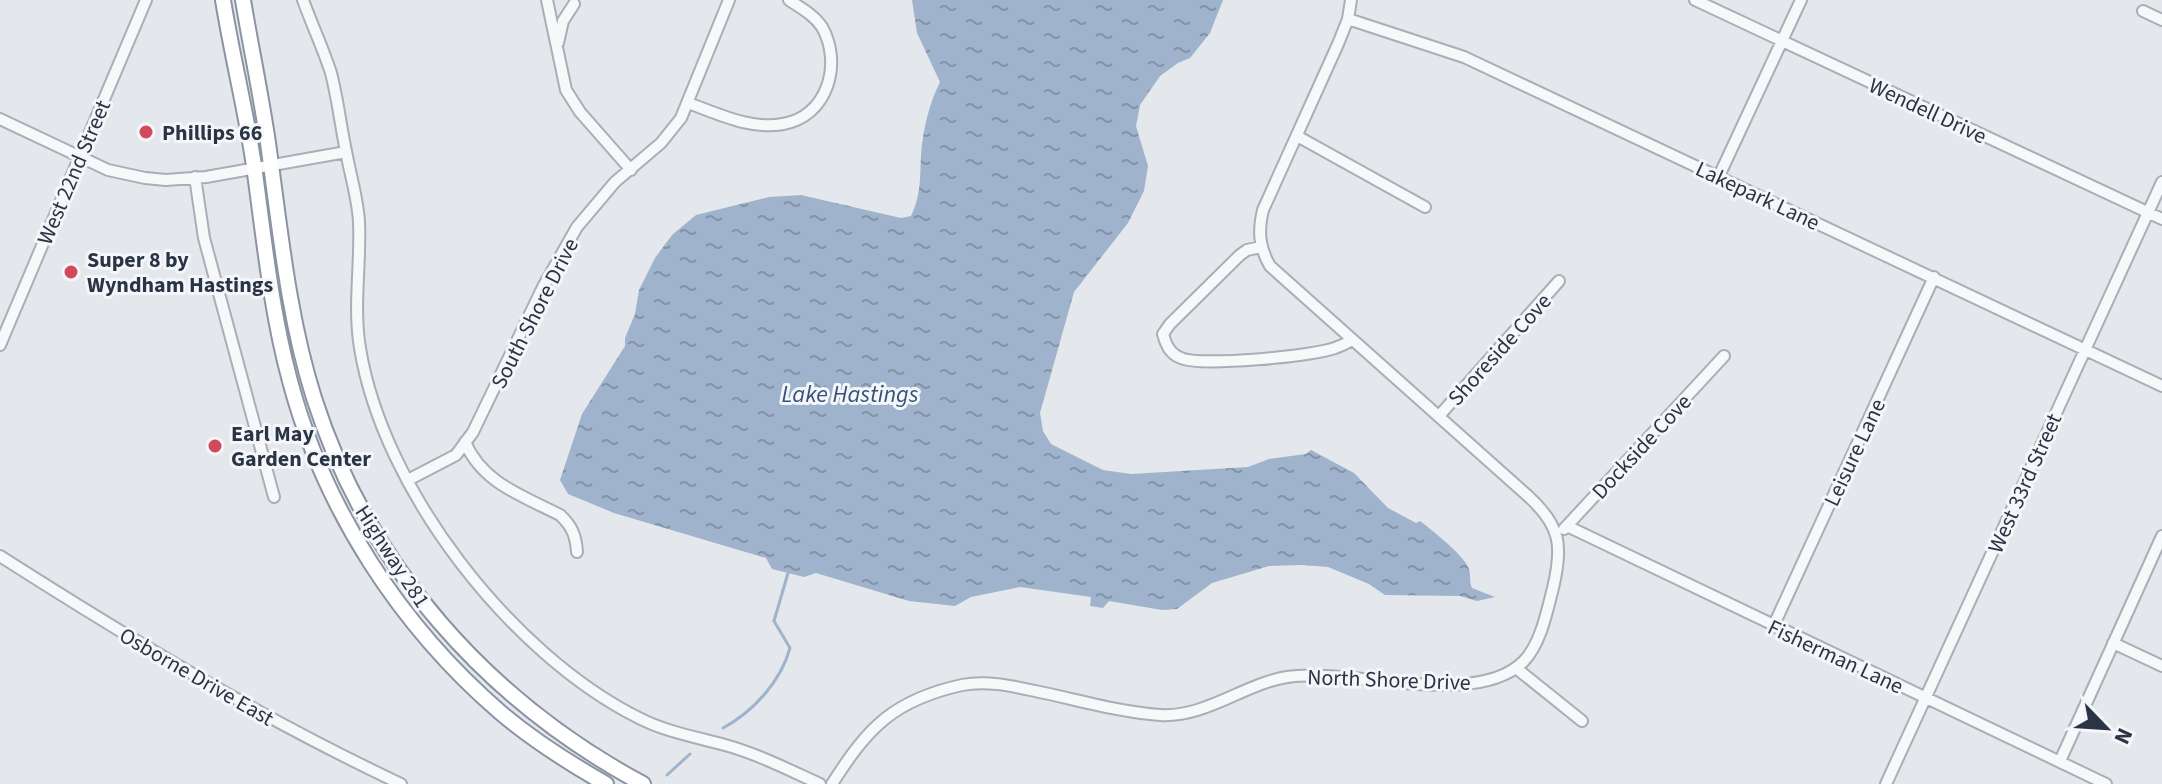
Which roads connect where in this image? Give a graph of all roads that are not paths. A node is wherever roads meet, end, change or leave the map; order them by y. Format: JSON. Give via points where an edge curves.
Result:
{"nodes":[{"id":1,"x":145,"y":0,"type":"edge"},
{"id":2,"x":223,"y":0,"type":"edge"},
{"id":3,"x":243,"y":0,"type":"edge"},
{"id":4,"x":303,"y":0,"type":"edge"},
{"id":5,"x":548,"y":0,"type":"edge"},
{"id":6,"x":729,"y":0,"type":"edge"},
{"id":7,"x":789,"y":0,"type":"edge"},
{"id":8,"x":1351,"y":0,"type":"edge"},
{"id":9,"x":1695,"y":0,"type":"edge"},
{"id":10,"x":1801,"y":0,"type":"edge"},
{"id":11,"x":577,"y":2,"type":"edge"},
{"id":12,"x":2143,"y":11,"type":"dead end"},
{"id":13,"x":1348,"y":19,"type":"junction"},
{"id":14,"x":2162,"y":20,"type":"edge"},
{"id":15,"x":1782,"y":41,"type":"junction"},
{"id":16,"x":558,"y":45,"type":"junction"},
{"id":17,"x":688,"y":103,"type":"junction"},
{"id":18,"x":0,"y":119,"type":"edge"},
{"id":19,"x":1297,"y":136,"type":"junction"},
{"id":20,"x":346,"y":152,"type":"junction"},
{"id":21,"x":79,"y":157,"type":"junction"},
{"id":22,"x":270,"y":164,"type":"junction"},
{"id":23,"x":254,"y":167,"type":"junction"},
{"id":24,"x":631,"y":170,"type":"junction"},
{"id":25,"x":1719,"y":176,"type":"junction"},
{"id":26,"x":195,"y":177,"type":"junction"},
{"id":27,"x":2162,"y":182,"type":"edge"},
{"id":28,"x":1425,"y":207,"type":"dead end"},
{"id":29,"x":2148,"y":212,"type":"junction"},
{"id":30,"x":2162,"y":219,"type":"edge"},
{"id":31,"x":1261,"y":247,"type":"junction"},
{"id":32,"x":1934,"y":277,"type":"junction"},
{"id":33,"x":1559,"y":281,"type":"dead end"},
{"id":34,"x":1352,"y":340,"type":"junction"},
{"id":35,"x":0,"y":345,"type":"edge"},
{"id":36,"x":2085,"y":349,"type":"junction"},
{"id":37,"x":1724,"y":356,"type":"dead end"},
{"id":38,"x":2162,"y":386,"type":"edge"},
{"id":39,"x":1439,"y":416,"type":"junction"},
{"id":40,"x":465,"y":442,"type":"junction"},
{"id":41,"x":408,"y":480,"type":"junction"},
{"id":42,"x":274,"y":497,"type":"dead end"},
{"id":43,"x":1567,"y":526,"type":"junction"},
{"id":44,"x":2162,"y":536,"type":"edge"},
{"id":45,"x":1558,"y":537,"type":"junction"},
{"id":46,"x":577,"y":552,"type":"dead end"},
{"id":47,"x":0,"y":556,"type":"edge"},
{"id":48,"x":1773,"y":627,"type":"junction"},
{"id":49,"x":2113,"y":643,"type":"junction"},
{"id":50,"x":2162,"y":666,"type":"edge"},
{"id":51,"x":1516,"y":668,"type":"junction"},
{"id":52,"x":1925,"y":698,"type":"junction"},
{"id":53,"x":1582,"y":721,"type":"dead end"},
{"id":54,"x":2060,"y":761,"type":"junction"},
{"id":55,"x":401,"y":784,"type":"edge"},
{"id":56,"x":606,"y":784,"type":"edge"},
{"id":57,"x":643,"y":784,"type":"edge"},
{"id":58,"x":820,"y":784,"type":"edge"},
{"id":59,"x":832,"y":784,"type":"edge"},
{"id":60,"x":1886,"y":784,"type":"edge"},
{"id":61,"x":2106,"y":784,"type":"edge"}],
"edges":[{"from":1,"to":21,"type":"street","name":"West 22nd Street"},
{"from":2,"to":23,"type":"highway","name":"Highway 281"},
{"from":3,"to":22,"type":"highway","name":"Highway 281"},
{"from":4,"to":20,"type":"street","via":[[331,75]]},
{"from":5,"to":11,"type":"street","via":[[558,5]]},
{"from":5,"to":16,"type":"street"},
{"from":6,"to":17,"type":"street","name":"South Shore Drive"},
{"from":7,"to":17,"type":"street","via":[[814,17],[827,42],[828,87],[811,113],[797,121],[763,126]]},
{"from":8,"to":13,"type":"street"},
{"from":9,"to":15,"type":"street","name":"Wendell Drive"},
{"from":10,"to":15,"type":"street"},
{"from":11,"to":16,"type":"street","via":[[563,21]]},
{"from":12,"to":14,"type":"street"},
{"from":13,"to":19,"type":"street"},
{"from":13,"to":25,"type":"street","name":"Lakepark Lane","via":[[1464,57]]},
{"from":15,"to":25,"type":"street"},
{"from":15,"to":29,"type":"street","name":"Wendell Drive"},
{"from":16,"to":24,"type":"street","via":[[573,103]]},
{"from":17,"to":24,"type":"street","name":"South Shore Drive","via":[[670,132]]},
{"from":18,"to":21,"type":"street"},
{"from":19,"to":28,"type":"street"},
{"from":19,"to":31,"type":"street","via":[[1263,210]]},
{"from":20,"to":22,"type":"street"},
{"from":20,"to":41,"type":"street","via":[[359,221],[356,301],[361,353],[379,415]]},
{"from":21,"to":26,"type":"street","via":[[126,175]]},
{"from":21,"to":35,"type":"street","name":"West 22nd Street"},
{"from":22,"to":23,"type":"street"},
{"from":22,"to":57,"type":"highway","name":"Highway 281","via":[[284,263],[314,397],[372,528],[418,597],[477,665],[513,698]]},
{"from":23,"to":26,"type":"street"},
{"from":23,"to":56,"type":"highway","name":"Highway 281","via":[[291,384],[326,482],[363,551],[410,618],[473,686],[524,731]]},
{"from":24,"to":40,"type":"street","name":"South Shore Drive","via":[[577,227]]},
{"from":25,"to":32,"type":"street","name":"Lakepark Lane"},
{"from":26,"to":42,"type":"street","via":[[204,238]]},
{"from":27,"to":29,"type":"street","name":"West 33rd Street"},
{"from":29,"to":30,"type":"street","name":"Wendell Drive"},
{"from":29,"to":36,"type":"street","name":"West 33rd Street"},
{"from":31,"to":34,"type":"street","via":[[1270,266]]},
{"from":31,"to":34,"type":"street","via":[[1240,255],[1170,324],[1163,334],[1176,357],[1206,363],[1245,360],[1334,349]]},
{"from":32,"to":36,"type":"street","name":"Lakepark Lane"},
{"from":32,"to":48,"type":"street","name":"Leisure Lane"},
{"from":33,"to":39,"type":"street","name":"Shoreside Cove"},
{"from":34,"to":39,"type":"street"},
{"from":36,"to":38,"type":"street","name":"Lakepark Lane"},
{"from":36,"to":52,"type":"street","name":"West 33rd Street"},
{"from":37,"to":43,"type":"street","name":"Dockside Cove"},
{"from":39,"to":45,"type":"street","via":[[1542,508]]},
{"from":40,"to":41,"type":"street","name":"South Shore Drive","via":[[456,455]]},
{"from":40,"to":46,"type":"street","via":[[488,477],[560,515],[569,524]]},
{"from":41,"to":58,"type":"street","via":[[442,538],[480,587],[523,633],[584,682],[640,719],[761,757]]},
{"from":43,"to":45,"type":"street","name":"Dockside Cove"},
{"from":43,"to":48,"type":"street","name":"Fisherman Lane"},
{"from":44,"to":49,"type":"street"},
{"from":45,"to":51,"type":"street","via":[[1556,575],[1539,635]]},
{"from":47,"to":55,"type":"street","name":"Osborne Drive East","via":[[201,680]]},
{"from":48,"to":52,"type":"street","name":"Fisherman Lane"},
{"from":49,"to":50,"type":"street"},
{"from":49,"to":54,"type":"street"},
{"from":51,"to":53,"type":"street"},
{"from":51,"to":59,"type":"street","name":"North Shore Drive","via":[[1471,684],[1290,677],[1178,714],[1010,686],[967,684],[911,702],[878,723]]},
{"from":52,"to":54,"type":"street","name":"Fisherman Lane"},
{"from":52,"to":60,"type":"street","name":"West 33rd Street"},
{"from":54,"to":61,"type":"street","name":"Fisherman Lane"}]}
